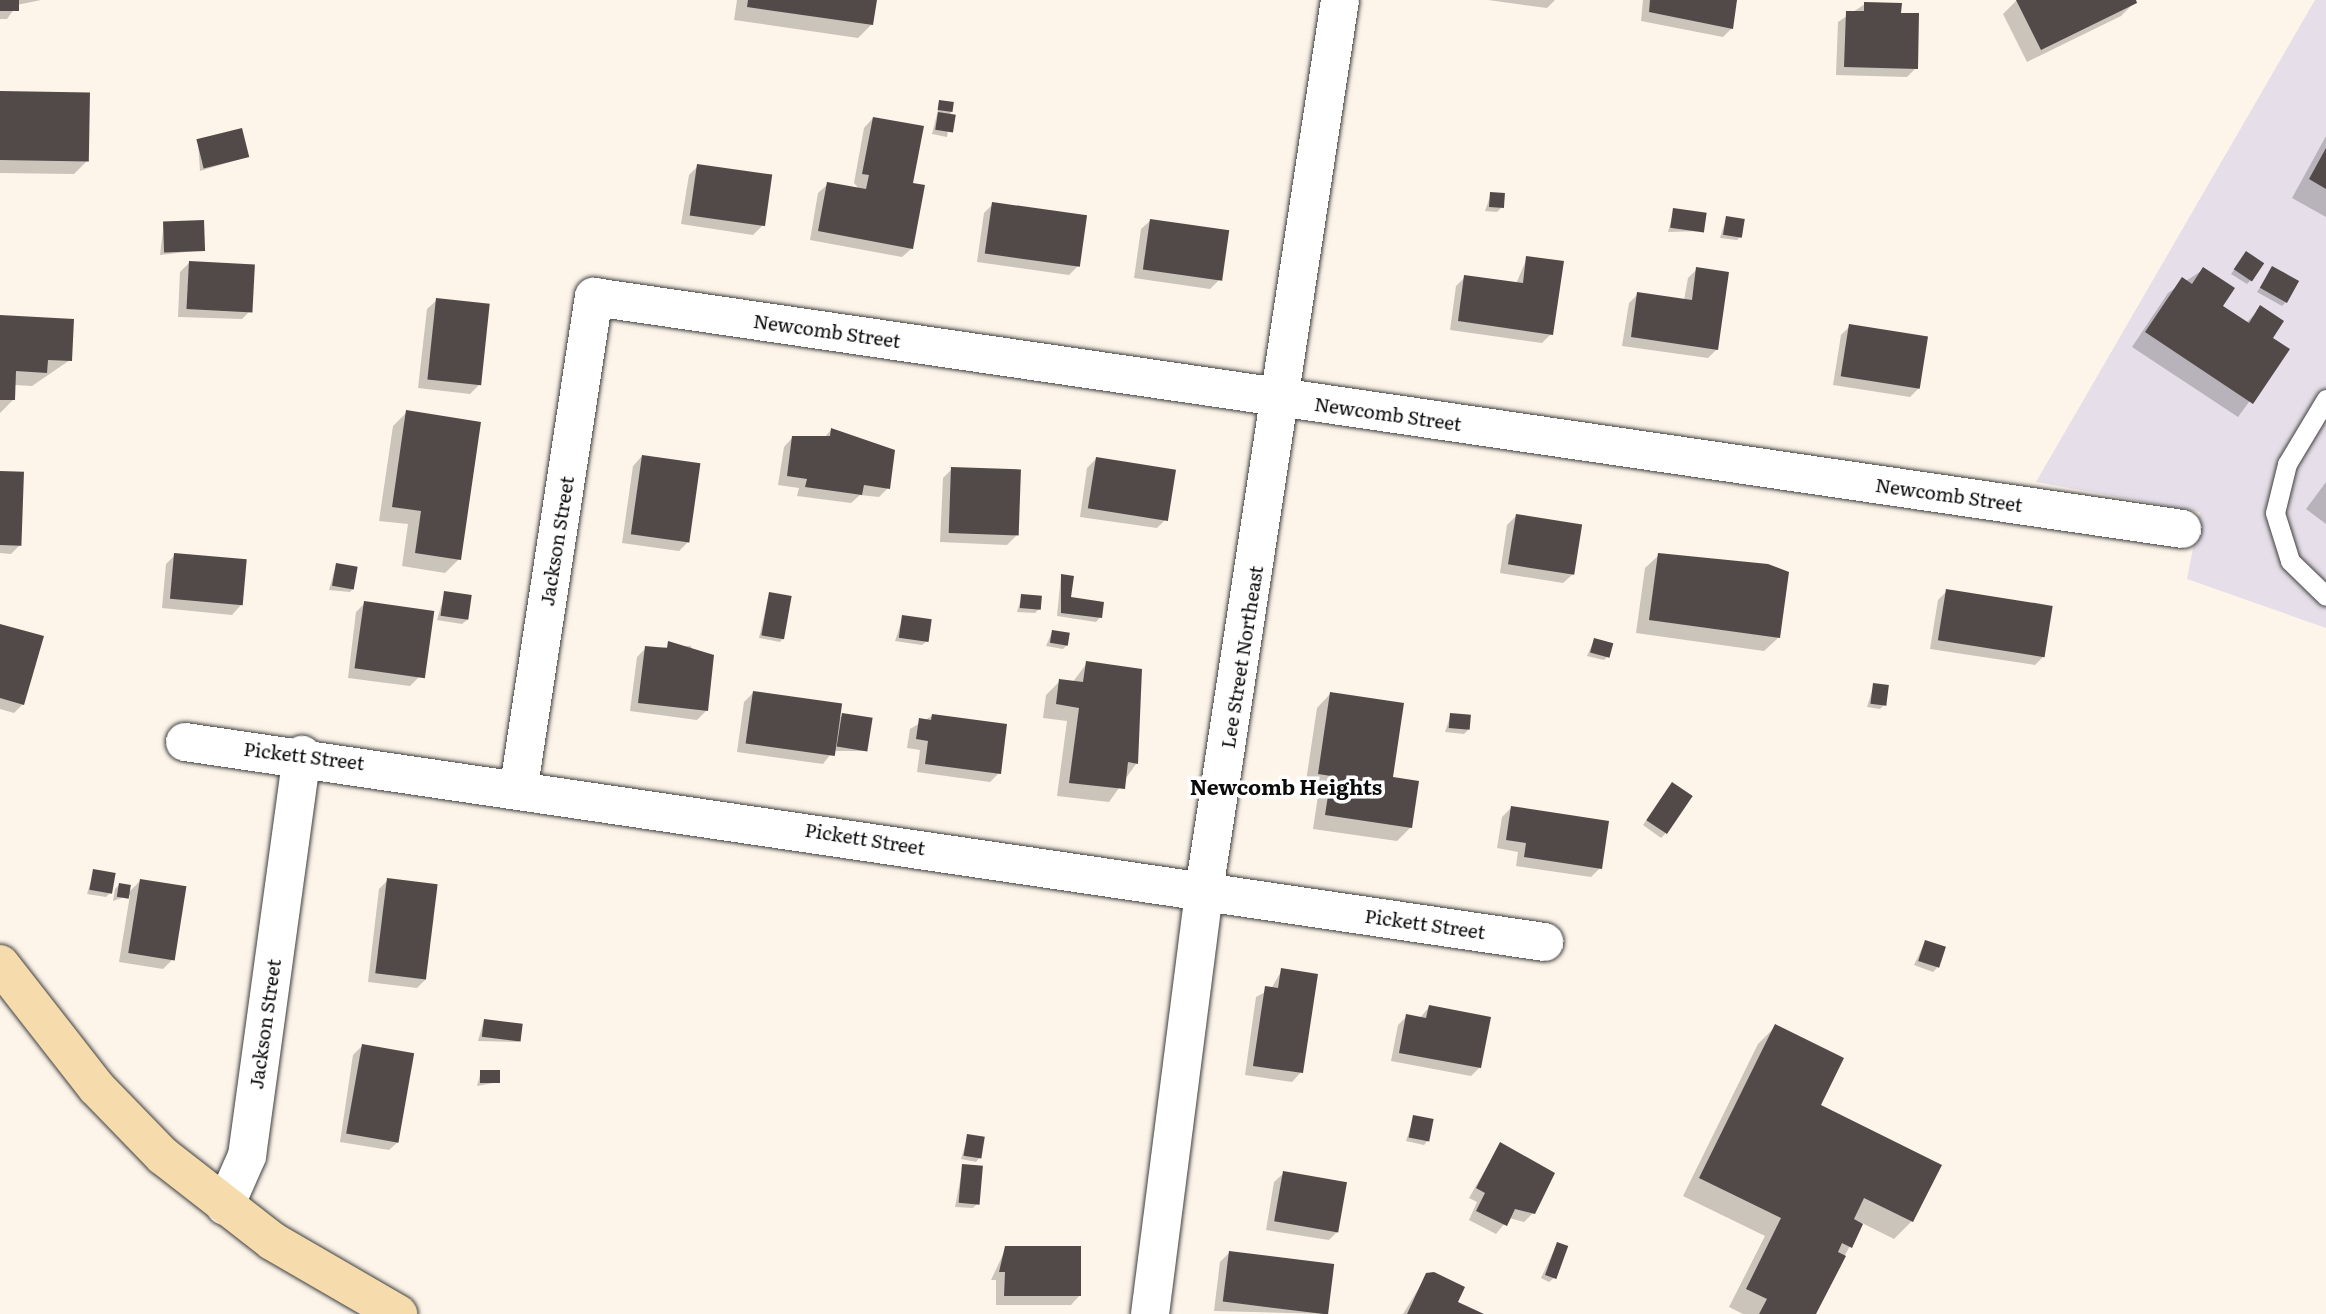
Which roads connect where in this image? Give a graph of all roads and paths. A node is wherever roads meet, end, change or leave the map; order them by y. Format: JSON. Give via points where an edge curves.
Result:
{"nodes":[{"id":1,"x":1339,"y":0,"type":"edge"},
{"id":2,"x":594,"y":297,"type":"joint"},
{"id":3,"x":1282,"y":399,"type":"junction"},
{"id":4,"x":2326,"y":399,"type":"edge"},
{"id":5,"x":2182,"y":529,"type":"dead end"},
{"id":6,"x":2326,"y":596,"type":"edge"},
{"id":7,"x":185,"y":742,"type":"dead end"},
{"id":8,"x":302,"y":755,"type":"junction"},
{"id":9,"x":519,"y":786,"type":"junction"},
{"id":10,"x":1204,"y":891,"type":"junction"},
{"id":11,"x":1544,"y":942,"type":"dead end"},
{"id":12,"x":0,"y":964,"type":"edge"},
{"id":13,"x":225,"y":1206,"type":"junction"},
{"id":14,"x":398,"y":1314,"type":"edge"},
{"id":15,"x":1150,"y":1314,"type":"edge"}],
"edges":[{"from":1,"to":3,"type":"street","name":"Lee Street Northeast"},
{"from":2,"to":3,"type":"street","name":"Newcomb Street"},
{"from":2,"to":9,"type":"street","name":"Jackson Street"},
{"from":3,"to":5,"type":"street","name":"Newcomb Street"},
{"from":3,"to":10,"type":"street","name":"Lee Street Northeast"},
{"from":4,"to":6,"type":"lane","via":[[2287,464],[2275,513],[2290,561]]},
{"from":7,"to":8,"type":"street","name":"Pickett Street"},
{"from":8,"to":9,"type":"street","name":"Pickett Street"},
{"from":8,"to":13,"type":"street","name":"Jackson Street","via":[[247,1156]]},
{"from":9,"to":10,"type":"street","name":"Pickett Street"},
{"from":10,"to":11,"type":"street","name":"Pickett Street"},
{"from":10,"to":15,"type":"street","name":"Lee Street Northeast"},
{"from":12,"to":13,"type":"main road","via":[[97,1088],[163,1156]]},
{"from":13,"to":14,"type":"main road","via":[[320,1272]]}]}
